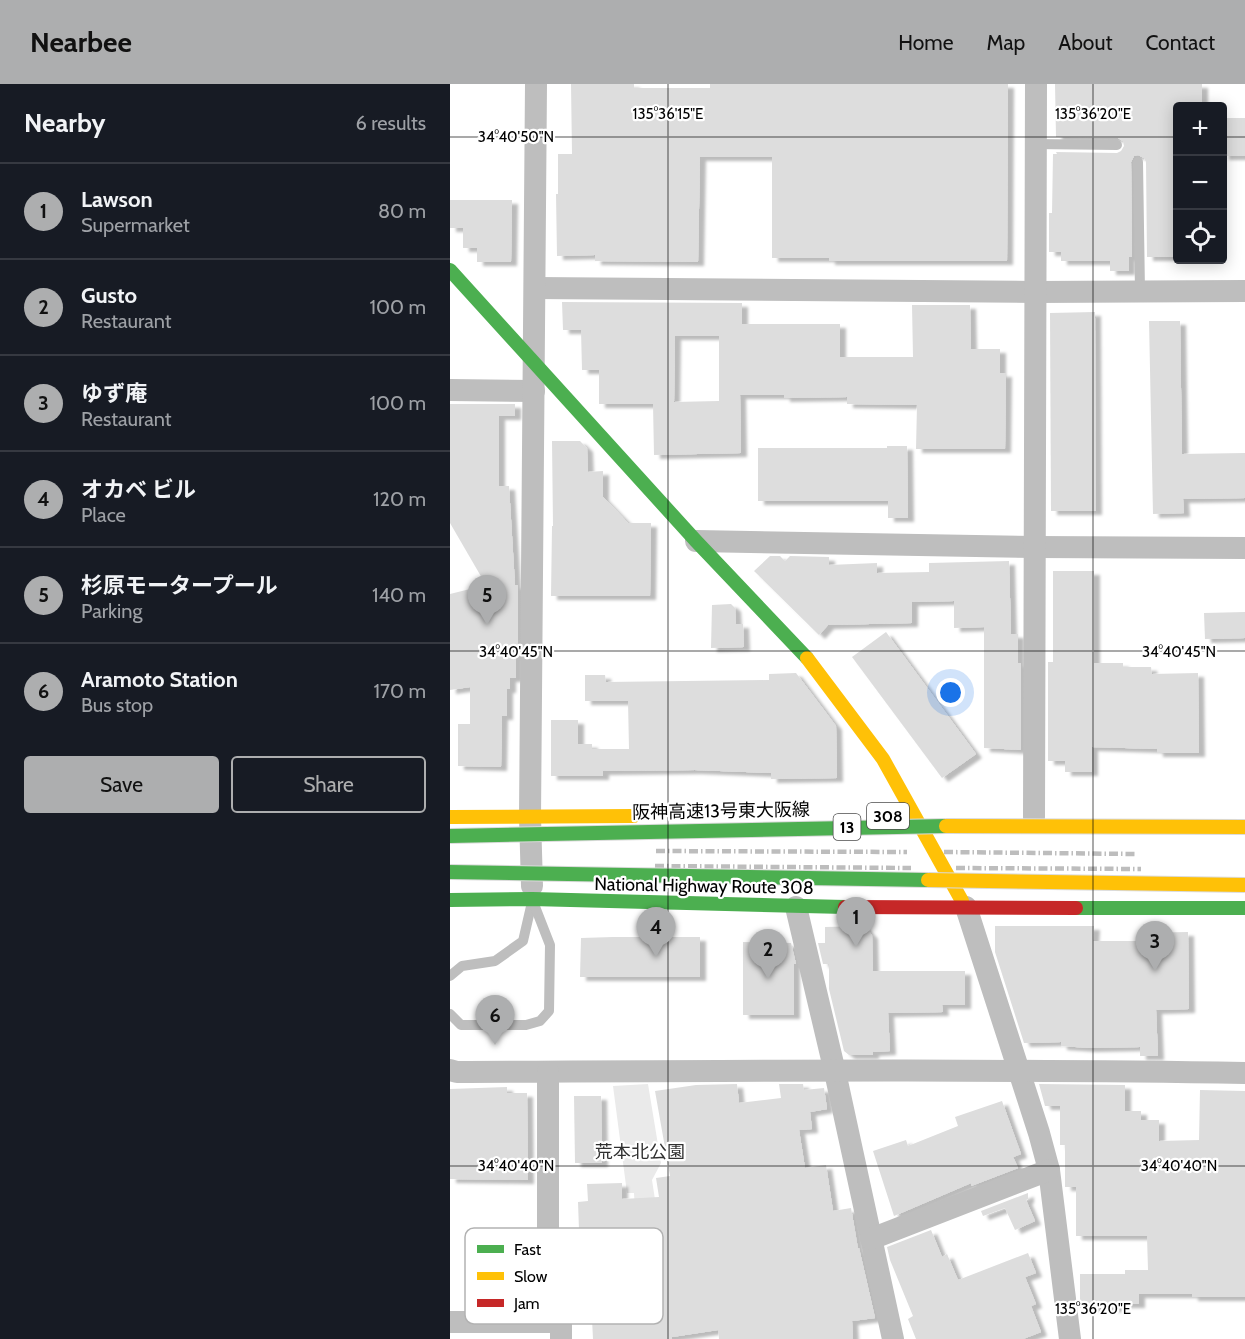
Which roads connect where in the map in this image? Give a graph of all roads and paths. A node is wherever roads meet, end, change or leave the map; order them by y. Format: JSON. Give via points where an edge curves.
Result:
{"nodes":[{"id":1,"x":537,"y":84,"type":"edge"},
{"id":2,"x":1036,"y":84,"type":"edge"},
{"id":3,"x":1035,"y":144,"type":"junction"},
{"id":4,"x":1117,"y":145,"type":"dead end"},
{"id":5,"x":1138,"y":162,"type":"dead end"},
{"id":6,"x":450,"y":270,"type":"edge"},
{"id":7,"x":535,"y":288,"type":"junction"},
{"id":8,"x":1140,"y":291,"type":"junction"},
{"id":9,"x":1245,"y":291,"type":"edge"},
{"id":10,"x":1034,"y":292,"type":"junction"},
{"id":11,"x":533,"y":362,"type":"junction"},
{"id":12,"x":450,"y":390,"type":"edge"},
{"id":13,"x":534,"y":392,"type":"junction"},
{"id":14,"x":696,"y":541,"type":"junction"},
{"id":15,"x":1035,"y":548,"type":"junction"},
{"id":16,"x":1245,"y":548,"type":"edge"},
{"id":17,"x":530,"y":816,"type":"junction"},
{"id":18,"x":647,"y":816,"type":"dead end"},
{"id":19,"x":752,"y":816,"type":"dead end"},
{"id":20,"x":915,"y":816,"type":"junction"},
{"id":21,"x":450,"y":817,"type":"edge"},
{"id":22,"x":1034,"y":817,"type":"junction"},
{"id":23,"x":1245,"y":819,"type":"edge"},
{"id":24,"x":1090,"y":827,"type":"junction"},
{"id":25,"x":1245,"y":827,"type":"edge"},
{"id":26,"x":450,"y":836,"type":"edge"},
{"id":27,"x":1245,"y":838,"type":"edge"},
{"id":28,"x":1163,"y":870,"type":"dead end"},
{"id":29,"x":450,"y":872,"type":"edge"},
{"id":30,"x":898,"y":881,"type":"junction"},
{"id":31,"x":1245,"y":885,"type":"edge"},
{"id":32,"x":532,"y":899,"type":"junction"},
{"id":33,"x":450,"y":900,"type":"edge"},
{"id":34,"x":796,"y":907,"type":"junction"},
{"id":35,"x":966,"y":907,"type":"junction"},
{"id":36,"x":1245,"y":908,"type":"edge"},
{"id":37,"x":450,"y":976,"type":"edge"},
{"id":38,"x":450,"y":1014,"type":"edge"},
{"id":39,"x":450,"y":1070,"type":"edge"},
{"id":40,"x":1019,"y":1070,"type":"junction"},
{"id":41,"x":548,"y":1072,"type":"junction"},
{"id":42,"x":835,"y":1072,"type":"junction"},
{"id":43,"x":1245,"y":1072,"type":"edge"},
{"id":44,"x":1049,"y":1170,"type":"junction"},
{"id":45,"x":552,"y":1228,"type":"edge"},
{"id":46,"x":871,"y":1239,"type":"junction"},
{"id":47,"x":450,"y":1322,"type":"edge"},
{"id":48,"x":465,"y":1323,"type":"edge"},
{"id":49,"x":476,"y":1324,"type":"edge"},
{"id":50,"x":555,"y":1330,"type":"edge"},
{"id":51,"x":893,"y":1339,"type":"edge"},
{"id":52,"x":1071,"y":1339,"type":"edge"}],
"edges":[{"from":1,"to":7,"type":"street"},
{"from":2,"to":3,"type":"street"},
{"from":3,"to":4,"type":"lane"},
{"from":3,"to":10,"type":"street"},
{"from":5,"to":8,"type":"lane"},
{"from":6,"to":11,"type":"main road"},
{"from":7,"to":10,"type":"street"},
{"from":7,"to":11,"type":"street"},
{"from":8,"to":9,"type":"street"},
{"from":8,"to":10,"type":"street"},
{"from":10,"to":15,"type":"street"},
{"from":11,"to":13,"type":"street"},
{"from":11,"to":14,"type":"main road"},
{"from":12,"to":13,"type":"street"},
{"from":13,"to":17,"type":"street"},
{"from":14,"to":15,"type":"street"},
{"from":14,"to":20,"type":"main road","via":[[804,654],[883,759]]},
{"from":15,"to":16,"type":"street"},
{"from":15,"to":22,"type":"street"},
{"from":17,"to":18,"type":"main road"},
{"from":17,"to":21,"type":"main road"},
{"from":17,"to":32,"type":"street"},
{"from":19,"to":20,"type":"main road","number":"308"},
{"from":20,"to":22,"type":"main road","number":"308"},
{"from":20,"to":35,"type":"main road"},
{"from":22,"to":23,"type":"main road","number":"308"},
{"from":24,"to":25,"type":"main road","name":"阪神高速13号東大阪線","number":"13","bridge":true},
{"from":24,"to":26,"type":"main road","name":"阪神高速13号東大阪線","number":"13","bridge":true,"via":[[888,826]]},
{"from":24,"to":27,"type":"main road","bridge":true},
{"from":28,"to":30,"type":"main road","bridge":true,"via":[[1058,871]]},
{"from":29,"to":30,"type":"main road","bridge":true},
{"from":30,"to":31,"type":"main road","bridge":true},
{"from":32,"to":33,"type":"main road","name":"National Highway Route 308"},
{"from":32,"to":34,"type":"main road","name":"National Highway Route 308"},
{"from":32,"to":37,"type":"lane","via":[[523,941],[495,961],[462,966]]},
{"from":32,"to":38,"type":"lane","via":[[550,945],[549,1011],[540,1021],[526,1025],[461,1025]]},
{"from":34,"to":35,"type":"main road","name":"National Highway Route 308"},
{"from":34,"to":42,"type":"street"},
{"from":35,"to":36,"type":"main road","name":"National Highway Route 308"},
{"from":35,"to":40,"type":"street"},
{"from":39,"to":41,"type":"street"},
{"from":40,"to":42,"type":"street"},
{"from":40,"to":43,"type":"street"},
{"from":40,"to":44,"type":"street"},
{"from":41,"to":42,"type":"street"},
{"from":41,"to":45,"type":"street"},
{"from":42,"to":46,"type":"street"},
{"from":44,"to":46,"type":"street"},
{"from":44,"to":52,"type":"street"},
{"from":46,"to":51,"type":"street"},
{"from":47,"to":48,"type":"street"},
{"from":49,"to":50,"type":"street"}]}
